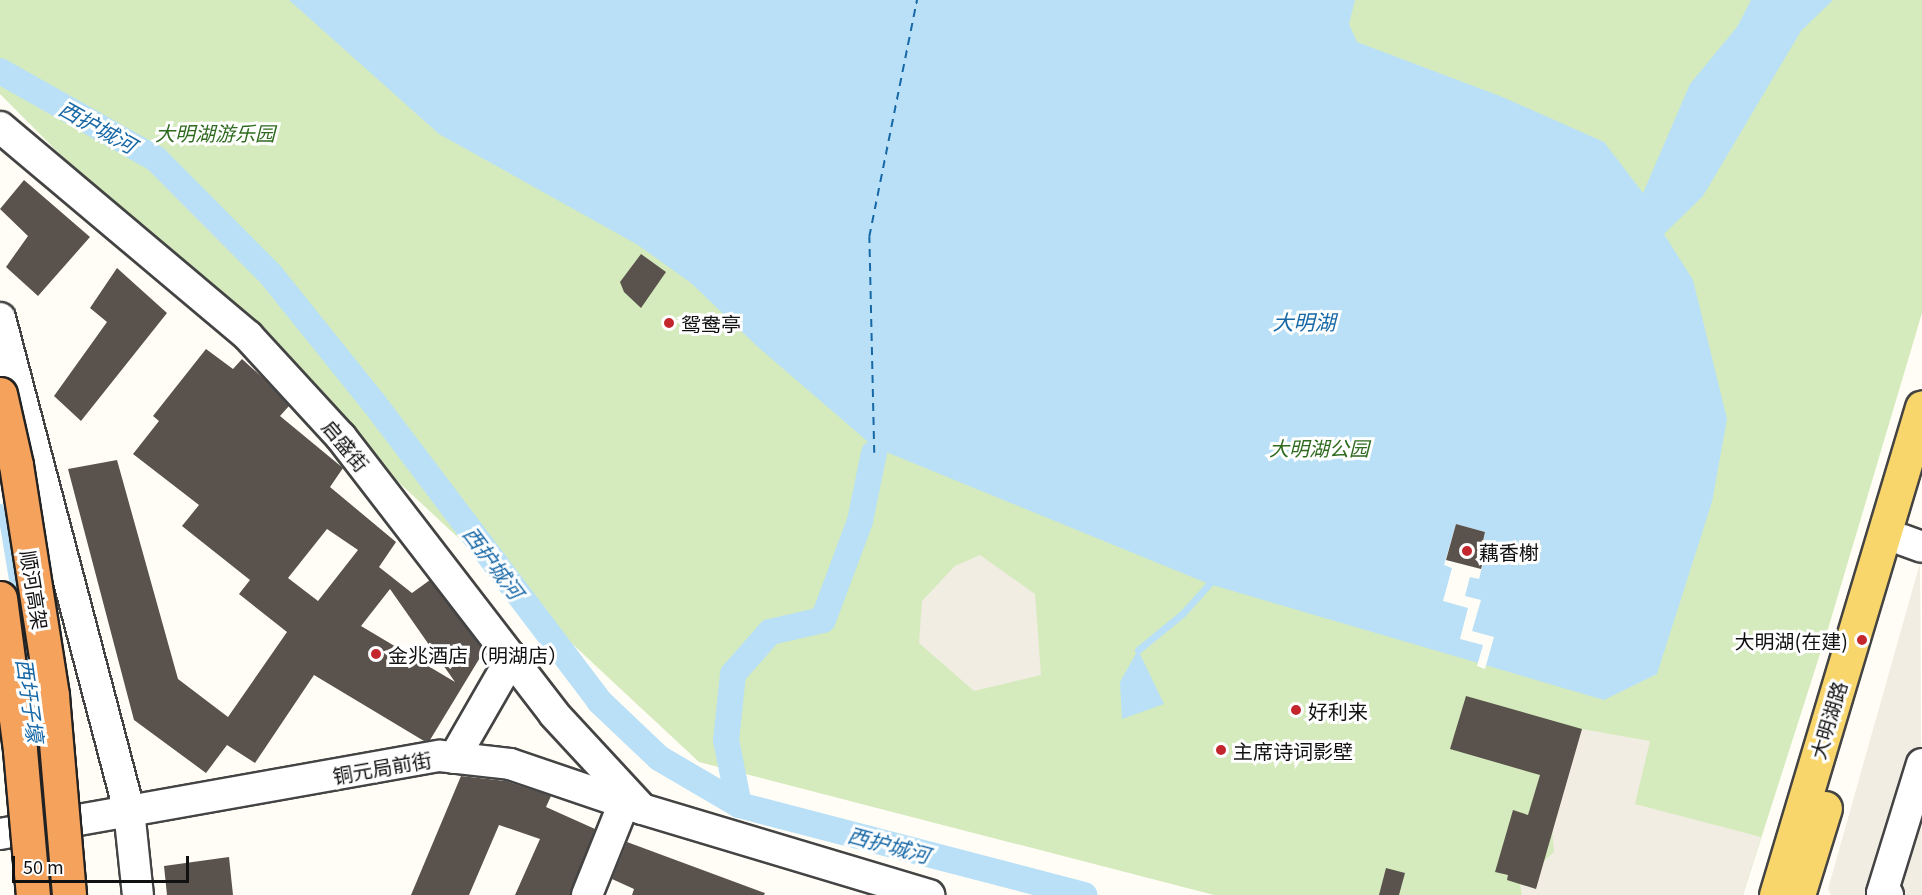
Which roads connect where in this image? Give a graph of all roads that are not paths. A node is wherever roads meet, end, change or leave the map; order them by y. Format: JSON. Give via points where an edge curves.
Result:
{"nodes":[{"id":1,"x":0,"y":127,"type":"edge"},
{"id":2,"x":0,"y":318,"type":"edge"},
{"id":3,"x":0,"y":394,"type":"edge"},
{"id":4,"x":1922,"y":406,"type":"edge"},
{"id":5,"x":1922,"y":475,"type":"edge"},
{"id":6,"x":1912,"y":544,"type":"edge"},
{"id":7,"x":0,"y":598,"type":"edge"},
{"id":8,"x":512,"y":657,"type":"junction"},
{"id":9,"x":454,"y":758,"type":"junction"},
{"id":10,"x":1922,"y":764,"type":"edge"},
{"id":11,"x":633,"y":806,"type":"junction"},
{"id":12,"x":129,"y":810,"type":"junction"},
{"id":13,"x":0,"y":834,"type":"edge"},
{"id":14,"x":33,"y":895,"type":"edge"},
{"id":15,"x":69,"y":895,"type":"edge"},
{"id":16,"x":138,"y":895,"type":"edge"},
{"id":17,"x":587,"y":895,"type":"edge"},
{"id":18,"x":929,"y":895,"type":"edge"},
{"id":19,"x":1776,"y":895,"type":"edge"},
{"id":20,"x":1798,"y":895,"type":"edge"},
{"id":21,"x":1888,"y":895,"type":"edge"}],
"edges":[{"from":1,"to":8,"type":"street","name":"启盛街","via":[[248,336],[341,437]]},
{"from":2,"to":12,"type":"street"},
{"from":3,"to":15,"type":"highway","name":"顺河高架","bridge":true,"via":[[16,465],[52,696]]},
{"from":4,"to":19,"type":"main road","name":"大明湖路"},
{"from":5,"to":6,"type":"main road","name":"大明湖路"},
{"from":6,"to":20,"type":"main road","name":"大明湖路"},
{"from":7,"to":14,"type":"highway","name":"顺河高架","bridge":true,"via":[[21,750]]},
{"from":8,"to":9,"type":"street"},
{"from":8,"to":11,"type":"street","name":"启盛街","via":[[554,714]]},
{"from":9,"to":11,"type":"street","name":"铜元局前街","via":[[510,764]]},
{"from":9,"to":12,"type":"street","name":"铜元局前街","via":[[440,756]]},
{"from":10,"to":21,"type":"street","via":[[1882,893]]},
{"from":11,"to":17,"type":"street"},
{"from":11,"to":18,"type":"street","name":"铜元局前街"},
{"from":12,"to":13,"type":"street","name":"铜元局前街","bridge":true},
{"from":12,"to":16,"type":"street"}]}
